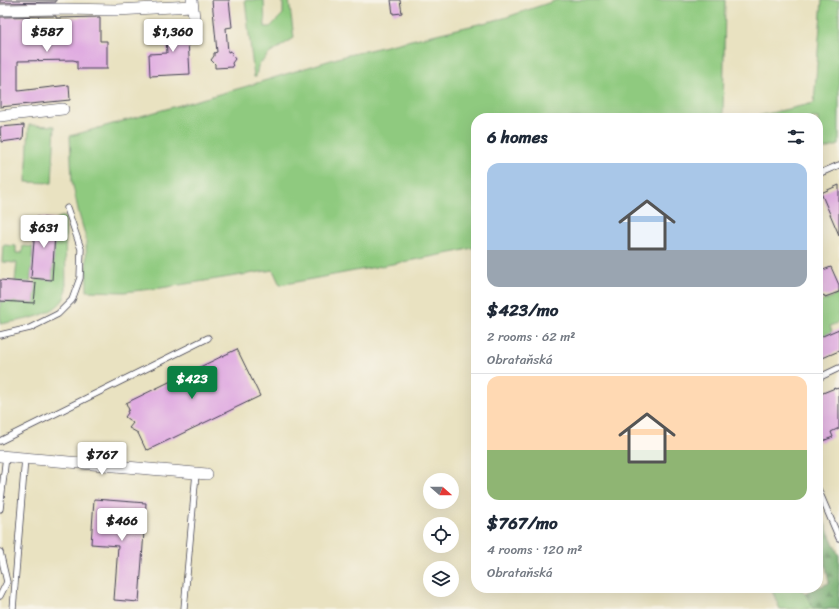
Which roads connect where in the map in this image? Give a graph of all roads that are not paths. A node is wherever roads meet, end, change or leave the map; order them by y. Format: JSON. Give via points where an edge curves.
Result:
{"nodes":[{"id":1,"x":192,"y":3,"type":"edge"},
{"id":2,"x":64,"y":4,"type":"edge"},
{"id":3,"x":0,"y":10,"type":"edge"},
{"id":4,"x":196,"y":35,"type":"dead end"},
{"id":5,"x":63,"y":109,"type":"dead end"},
{"id":6,"x":0,"y":116,"type":"edge"},
{"id":7,"x":839,"y":165,"type":"edge"},
{"id":8,"x":823,"y":172,"type":"edge"},
{"id":9,"x":67,"y":208,"type":"dead end"},
{"id":10,"x":0,"y":335,"type":"edge"},
{"id":11,"x":208,"y":338,"type":"dead end"},
{"id":12,"x":839,"y":368,"type":"edge"},
{"id":13,"x":823,"y":376,"type":"edge"},
{"id":14,"x":0,"y":441,"type":"edge"},
{"id":15,"x":3,"y":456,"type":"edge"},
{"id":16,"x":25,"y":458,"type":"junction"},
{"id":17,"x":196,"y":473,"type":"junction"},
{"id":18,"x":207,"y":474,"type":"dead end"},
{"id":19,"x":823,"y":501,"type":"edge"},
{"id":20,"x":0,"y":509,"type":"edge"},
{"id":21,"x":839,"y":538,"type":"edge"},
{"id":22,"x":0,"y":552,"type":"edge"},
{"id":23,"x":0,"y":596,"type":"edge"},
{"id":24,"x":13,"y":609,"type":"edge"},
{"id":25,"x":184,"y":609,"type":"edge"}],
"edges":[{"from":1,"to":2,"type":"street","via":[[116,10]]},
{"from":1,"to":4,"type":"street"},
{"from":2,"to":3,"type":"street"},
{"from":5,"to":6,"type":"street"},
{"from":7,"to":8,"type":"lane"},
{"from":9,"to":10,"type":"lane","via":[[82,249],[80,278],[72,300],[58,314],[30,328]]},
{"from":11,"to":14,"type":"lane"},
{"from":12,"to":13,"type":"lane"},
{"from":15,"to":16,"type":"street"},
{"from":15,"to":20,"type":"lane"},
{"from":16,"to":17,"type":"street"},
{"from":16,"to":24,"type":"lane"},
{"from":17,"to":18,"type":"street"},
{"from":17,"to":25,"type":"lane"},
{"from":19,"to":21,"type":"lane"},
{"from":22,"to":23,"type":"lane","via":[[7,582]]}]}
